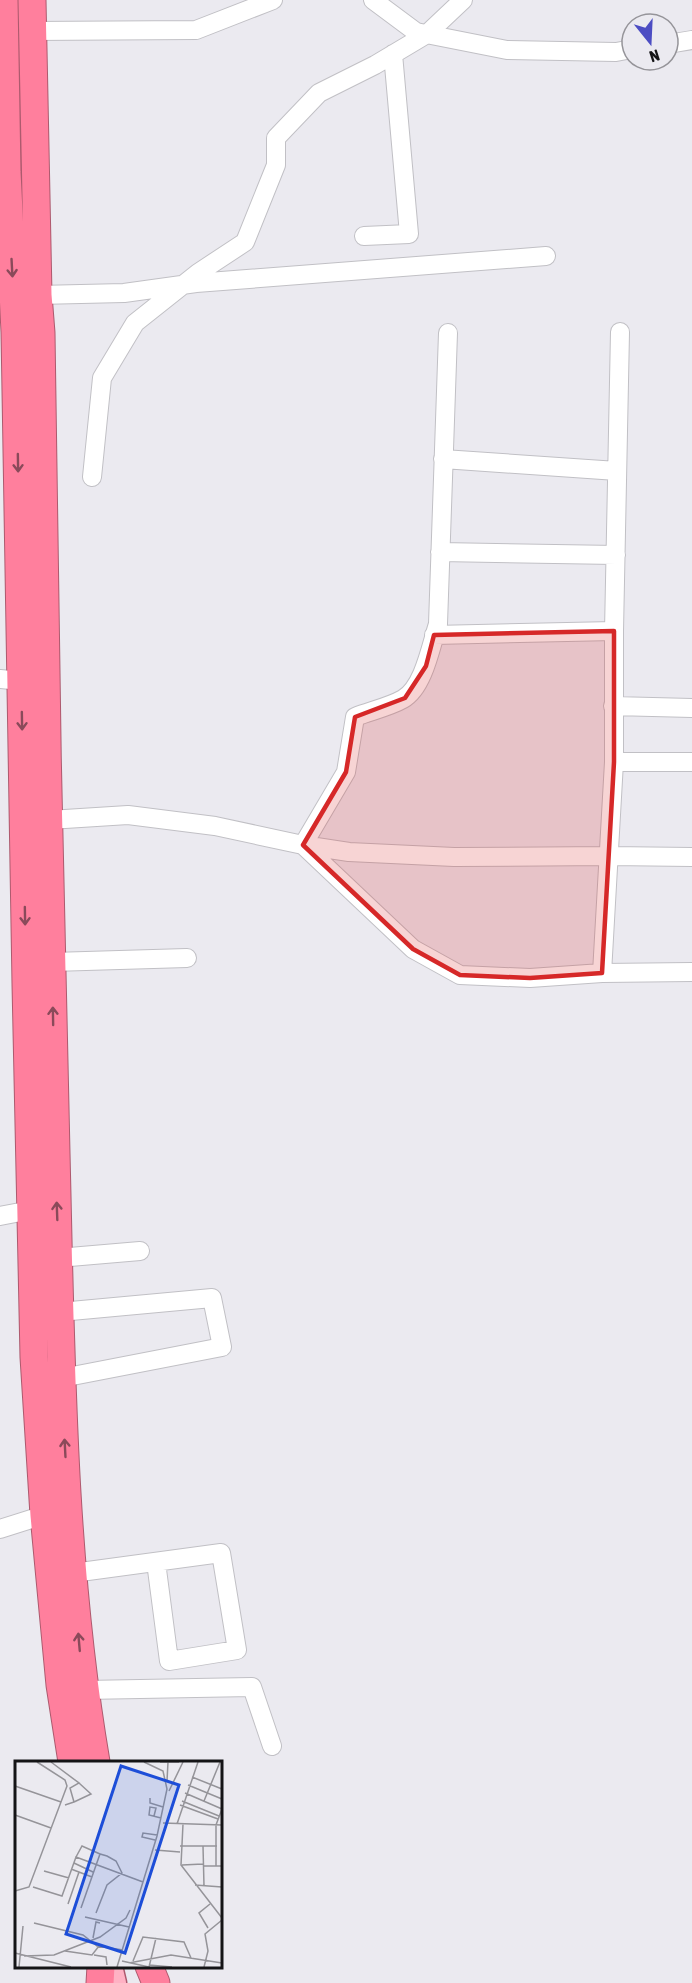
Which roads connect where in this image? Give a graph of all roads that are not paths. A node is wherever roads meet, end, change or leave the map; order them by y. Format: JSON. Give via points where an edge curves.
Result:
{"nodes":[{"id":1,"x":4,"y":0,"type":"edge"},
{"id":2,"x":32,"y":0,"type":"edge"},
{"id":3,"x":273,"y":0,"type":"edge"},
{"id":4,"x":373,"y":0,"type":"edge"},
{"id":5,"x":463,"y":0,"type":"edge"},
{"id":6,"x":31,"y":31,"type":"junction"},
{"id":7,"x":427,"y":34,"type":"junction"},
{"id":8,"x":620,"y":51,"type":"edge"},
{"id":9,"x":393,"y":54,"type":"junction"},
{"id":10,"x":364,"y":236,"type":"dead end"},
{"id":11,"x":546,"y":256,"type":"dead end"},
{"id":12,"x":182,"y":285,"type":"junction"},
{"id":13,"x":38,"y":295,"type":"junction"},
{"id":14,"x":620,"y":332,"type":"dead end"},
{"id":15,"x":448,"y":333,"type":"dead end"},
{"id":16,"x":443,"y":459,"type":"junction"},
{"id":17,"x":617,"y":471,"type":"junction"},
{"id":18,"x":93,"y":477,"type":"dead end"},
{"id":19,"x":440,"y":552,"type":"junction"},
{"id":20,"x":616,"y":555,"type":"junction"},
{"id":21,"x":614,"y":631,"type":"junction"},
{"id":22,"x":434,"y":636,"type":"junction"},
{"id":23,"x":10,"y":680,"type":"edge"},
{"id":24,"x":613,"y":706,"type":"junction"},
{"id":25,"x":692,"y":708,"type":"edge"},
{"id":26,"x":614,"y":762,"type":"junction"},
{"id":27,"x":692,"y":762,"type":"edge"},
{"id":28,"x":49,"y":820,"type":"junction"},
{"id":29,"x":303,"y":845,"type":"junction"},
{"id":30,"x":610,"y":856,"type":"junction"},
{"id":31,"x":692,"y":857,"type":"edge"},
{"id":32,"x":187,"y":958,"type":"dead end"},
{"id":33,"x":52,"y":962,"type":"junction"},
{"id":34,"x":692,"y":972,"type":"edge"},
{"id":35,"x":602,"y":973,"type":"junction"},
{"id":36,"x":31,"y":1209,"type":"junction"},
{"id":37,"x":0,"y":1216,"type":"edge"},
{"id":38,"x":140,"y":1251,"type":"dead end"},
{"id":39,"x":58,"y":1258,"type":"junction"},
{"id":40,"x":60,"y":1312,"type":"junction"},
{"id":41,"x":62,"y":1378,"type":"junction"},
{"id":42,"x":44,"y":1515,"type":"junction"},
{"id":43,"x":0,"y":1529,"type":"edge"},
{"id":44,"x":156,"y":1562,"type":"junction"},
{"id":45,"x":73,"y":1574,"type":"junction"},
{"id":46,"x":84,"y":1690,"type":"junction"},
{"id":47,"x":272,"y":1746,"type":"dead end"},
{"id":48,"x":72,"y":1761,"type":"edge"},
{"id":49,"x":96,"y":1761,"type":"edge"},
{"id":50,"x":101,"y":1968,"type":"edge"},
{"id":51,"x":111,"y":1968,"type":"edge"},
{"id":52,"x":143,"y":1968,"type":"edge"},
{"id":53,"x":150,"y":1968,"type":"edge"},
{"id":54,"x":100,"y":1983,"type":"edge"},
{"id":55,"x":115,"y":1983,"type":"edge"},
{"id":56,"x":148,"y":1983,"type":"edge"},
{"id":57,"x":156,"y":1983,"type":"edge"}],
"edges":[{"from":1,"to":23,"type":"highway","one_way":true,"via":[[15,332]]},
{"from":2,"to":6,"type":"highway"},
{"from":3,"to":6,"type":"street","via":[[196,30]]},
{"from":4,"to":7,"type":"street","via":[[416,32]]},
{"from":5,"to":7,"type":"street"},
{"from":6,"to":13,"type":"highway"},
{"from":7,"to":8,"type":"street","via":[[507,50]]},
{"from":7,"to":9,"type":"street"},
{"from":9,"to":10,"type":"street","via":[[409,234]]},
{"from":9,"to":12,"type":"street","via":[[319,93],[276,138],[276,165],[244,242]]},
{"from":11,"to":12,"type":"street"},
{"from":12,"to":13,"type":"street","via":[[124,293]]},
{"from":12,"to":18,"type":"street","via":[[135,323],[102,378]]},
{"from":13,"to":28,"type":"highway"},
{"from":14,"to":17,"type":"street"},
{"from":15,"to":16,"type":"street"},
{"from":16,"to":17,"type":"street"},
{"from":16,"to":19,"type":"street"},
{"from":17,"to":20,"type":"street"},
{"from":19,"to":20,"type":"street"},
{"from":19,"to":22,"type":"street","via":[[438,624]]},
{"from":20,"to":21,"type":"street"},
{"from":21,"to":22,"type":"street"},
{"from":21,"to":24,"type":"street"},
{"from":22,"to":29,"type":"street","via":[[426,666],[405,698],[355,717],[346,772]]},
{"from":23,"to":36,"type":"highway","one_way":true},
{"from":24,"to":25,"type":"street"},
{"from":24,"to":26,"type":"street"},
{"from":26,"to":27,"type":"street"},
{"from":26,"to":30,"type":"street"},
{"from":28,"to":29,"type":"street","via":[[128,815],[214,826]]},
{"from":28,"to":33,"type":"highway"},
{"from":29,"to":30,"type":"street","via":[[349,852],[454,857]]},
{"from":29,"to":35,"type":"street","via":[[413,949],[460,975],[530,978]]},
{"from":30,"to":31,"type":"street"},
{"from":30,"to":35,"type":"street"},
{"from":32,"to":33,"type":"street"},
{"from":39,"to":33,"type":"highway","one_way":true},
{"from":34,"to":35,"type":"street"},
{"from":36,"to":37,"type":"street"},
{"from":36,"to":42,"type":"highway","via":[[34,1357]]},
{"from":38,"to":39,"type":"street"},
{"from":39,"to":40,"type":"highway"},
{"from":40,"to":41,"type":"highway"},
{"from":40,"to":41,"type":"street","via":[[212,1298],[222,1347]]},
{"from":45,"to":41,"type":"highway","one_way":true},
{"from":42,"to":43,"type":"street"},
{"from":42,"to":48,"type":"highway","via":[[60,1685]]},
{"from":44,"to":44,"type":"street","via":[[221,1553],[237,1650],[169,1661]]},
{"from":44,"to":45,"type":"street"},
{"from":46,"to":45,"type":"highway","one_way":true},
{"from":46,"to":47,"type":"street","via":[[252,1687]]},
{"from":46,"to":49,"type":"highway"},
{"from":50,"to":54,"type":"highway"},
{"from":51,"to":55,"type":"main road"},
{"from":52,"to":56,"type":"main road"},
{"from":53,"to":57,"type":"highway"}]}
